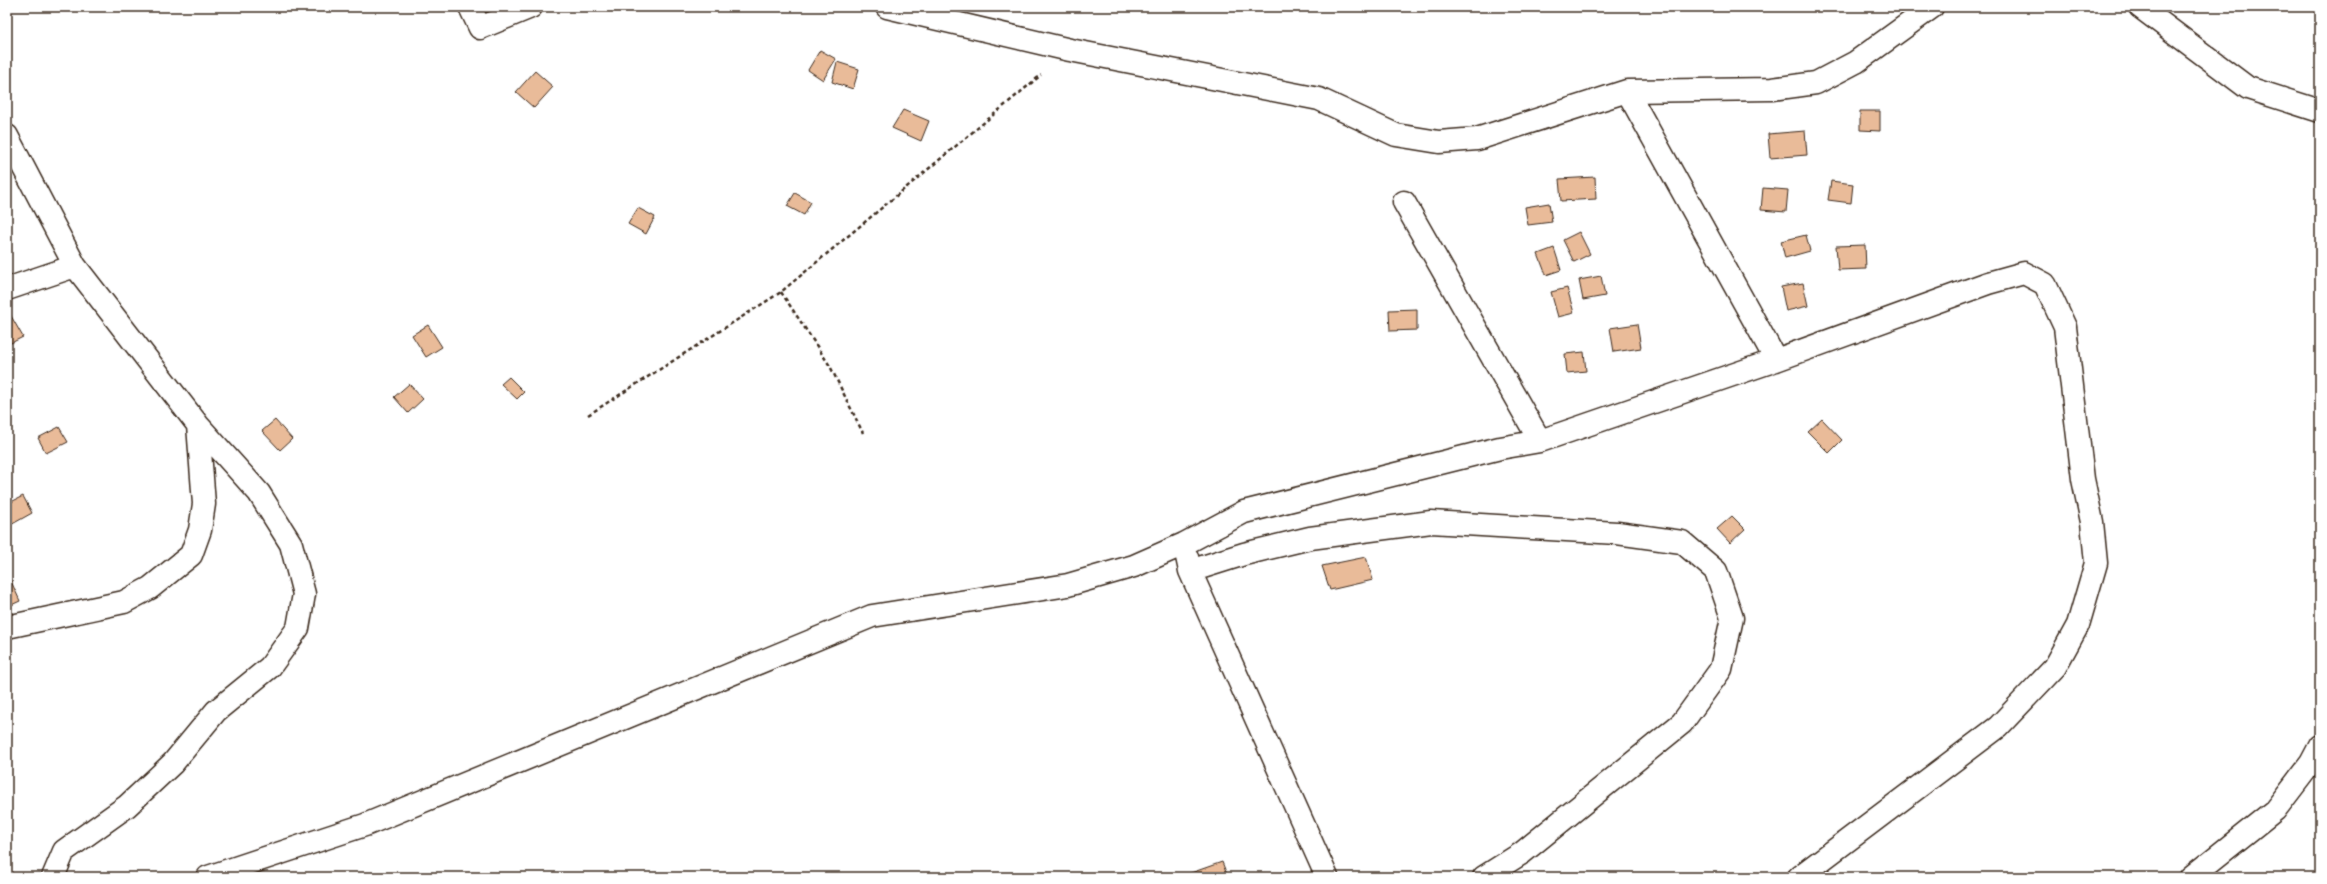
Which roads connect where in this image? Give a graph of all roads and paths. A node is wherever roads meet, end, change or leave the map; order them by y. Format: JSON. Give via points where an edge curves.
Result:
{"nodes":[{"id":1,"x":470,"y":7,"type":"edge"},
{"id":2,"x":531,"y":7,"type":"edge"},
{"id":3,"x":887,"y":7,"type":"edge"},
{"id":4,"x":1932,"y":7,"type":"edge"},
{"id":5,"x":2140,"y":7,"type":"edge"},
{"id":6,"x":1070,"y":50,"type":"junction"},
{"id":7,"x":1627,"y":91,"type":"junction"},
{"id":8,"x":2320,"y":112,"type":"edge"},
{"id":9,"x":7,"y":136,"type":"edge"},
{"id":10,"x":1404,"y":202,"type":"dead end"},
{"id":11,"x":75,"y":266,"type":"junction"},
{"id":12,"x":7,"y":289,"type":"edge"},
{"id":13,"x":781,"y":292,"type":"junction"},
{"id":14,"x":1776,"y":360,"type":"junction"},
{"id":15,"x":588,"y":414,"type":"dead end"},
{"id":16,"x":198,"y":425,"type":"junction"},
{"id":17,"x":863,"y":433,"type":"dead end"},
{"id":18,"x":1540,"y":441,"type":"junction"},
{"id":19,"x":1184,"y":544,"type":"junction"},
{"id":20,"x":1190,"y":572,"type":"junction"},
{"id":21,"x":7,"y":626,"type":"edge"},
{"id":22,"x":2320,"y":746,"type":"edge"},
{"id":23,"x":53,"y":877,"type":"edge"},
{"id":24,"x":208,"y":877,"type":"edge"},
{"id":25,"x":1327,"y":877,"type":"edge"},
{"id":26,"x":1484,"y":877,"type":"edge"},
{"id":27,"x":1799,"y":877,"type":"edge"},
{"id":28,"x":2190,"y":877,"type":"edge"}],
"edges":[{"from":1,"to":2,"type":"street","via":[[480,28]]},
{"from":3,"to":6,"type":"street"},
{"from":4,"to":7,"type":"street","via":[[1856,62],[1816,83],[1772,89]]},
{"from":5,"to":8,"type":"street","via":[[2248,88]]},
{"from":6,"to":7,"type":"street","via":[[1319,99],[1396,135],[1439,142],[1477,139]]},
{"from":6,"to":13,"type":"path"},
{"from":7,"to":14,"type":"street"},
{"from":9,"to":11,"type":"street"},
{"from":10,"to":18,"type":"street"},
{"from":11,"to":12,"type":"street"},
{"from":11,"to":16,"type":"street"},
{"from":13,"to":15,"type":"path"},
{"from":13,"to":17,"type":"path","via":[[830,366]]},
{"from":14,"to":18,"type":"street"},
{"from":14,"to":27,"type":"street","via":[[2024,273],[2045,284],[2065,327],[2096,563],[2078,625],[2055,667],[2045,678],[1998,727]]},
{"from":16,"to":21,"type":"street","via":[[204,504],[200,530],[191,555],[150,588],[124,602]]},
{"from":16,"to":23,"type":"street","via":[[259,493],[291,544],[304,594],[298,628],[270,667],[216,711],[173,763],[127,806],[64,851]]},
{"from":18,"to":19,"type":"street","via":[[1500,448],[1244,512]]},
{"from":19,"to":20,"type":"street"},
{"from":19,"to":24,"type":"street","via":[[1134,566],[1068,585],[872,616],[365,825]]},
{"from":20,"to":25,"type":"street"},
{"from":20,"to":26,"type":"street","via":[[1244,554],[1310,538],[1431,522],[1617,533],[1682,542],[1716,571],[1732,618],[1721,669],[1682,723],[1522,853]]},
{"from":22,"to":28,"type":"street","via":[[2311,763],[2275,810]]}]}
